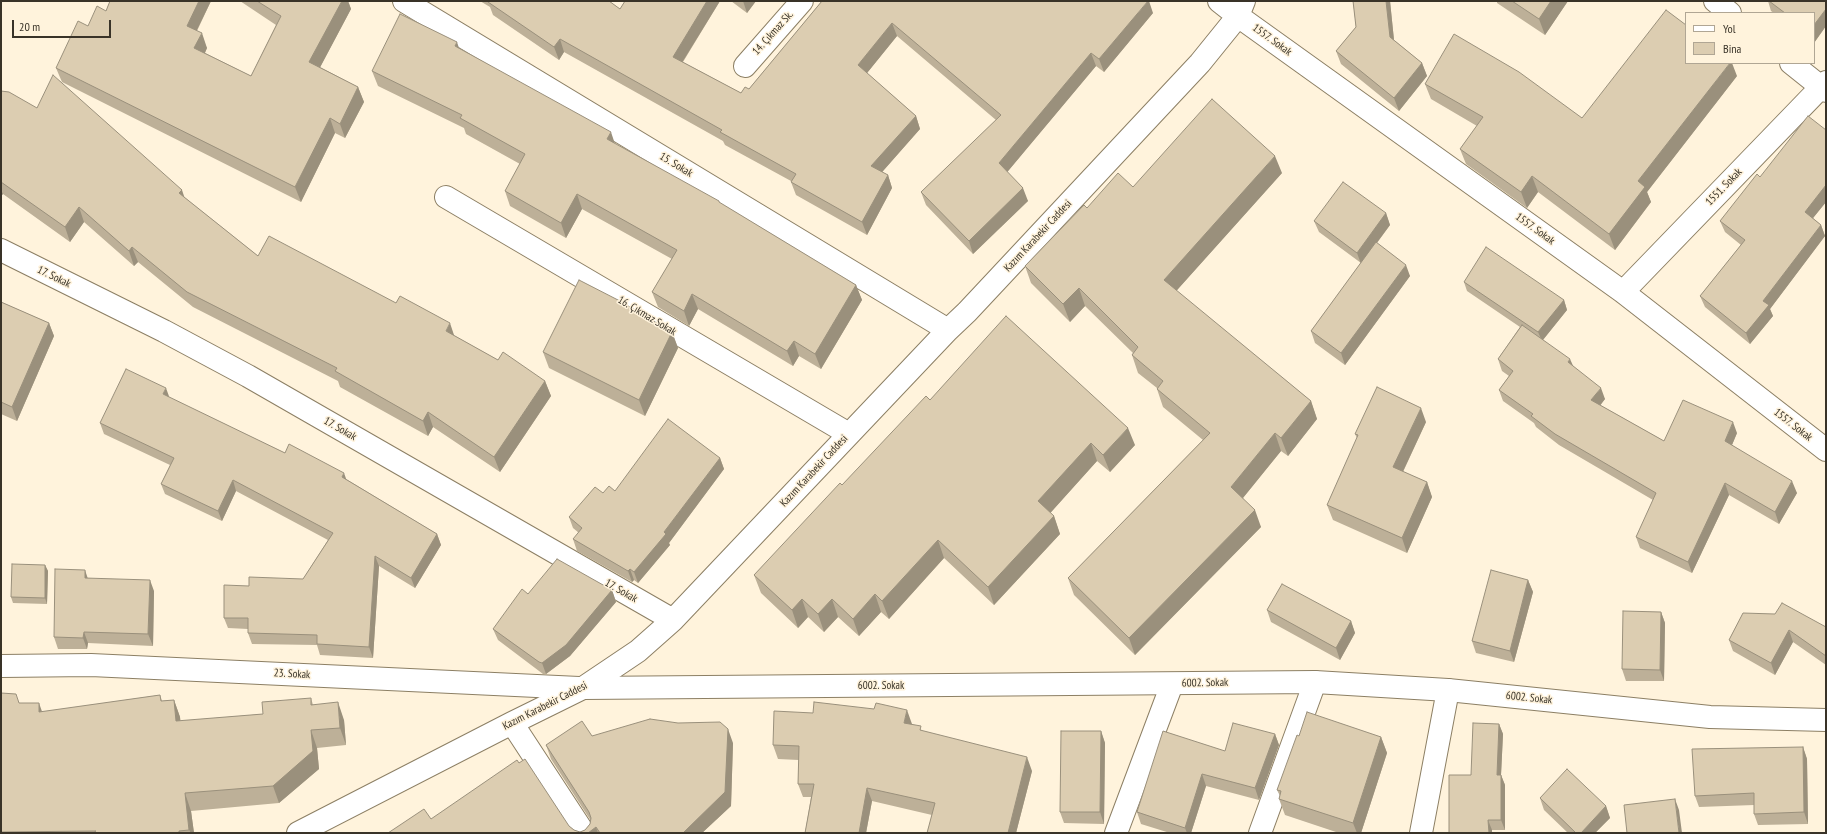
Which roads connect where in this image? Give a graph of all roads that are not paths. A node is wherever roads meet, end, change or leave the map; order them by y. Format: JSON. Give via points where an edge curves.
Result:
{"nodes":[{"id":1,"x":404,"y":1,"type":"edge"},
{"id":2,"x":802,"y":1,"type":"edge"},
{"id":3,"x":1219,"y":1,"type":"edge"},
{"id":4,"x":1715,"y":1,"type":"edge"},
{"id":5,"x":1241,"y":9,"type":"edge"},
{"id":6,"x":1729,"y":12,"type":"edge"},
{"id":7,"x":1792,"y":64,"type":"edge"},
{"id":8,"x":744,"y":66,"type":"dead end"},
{"id":9,"x":1824,"y":87,"type":"edge"},
{"id":10,"x":446,"y":197,"type":"dead end"},
{"id":11,"x":1,"y":250,"type":"edge"},
{"id":12,"x":1623,"y":292,"type":"junction"},
{"id":13,"x":948,"y":330,"type":"junction"},
{"id":14,"x":849,"y":434,"type":"junction"},
{"id":15,"x":1826,"y":450,"type":"edge"},
{"id":16,"x":673,"y":620,"type":"junction"},
{"id":17,"x":1,"y":666,"type":"edge"},
{"id":18,"x":1315,"y":682,"type":"junction"},
{"id":19,"x":1172,"y":684,"type":"junction"},
{"id":20,"x":583,"y":688,"type":"junction"},
{"id":21,"x":1448,"y":690,"type":"junction"},
{"id":22,"x":1826,"y":720,"type":"edge"},
{"id":23,"x":512,"y":722,"type":"junction"},
{"id":24,"x":298,"y":833,"type":"edge"},
{"id":25,"x":584,"y":833,"type":"edge"},
{"id":26,"x":1116,"y":833,"type":"edge"},
{"id":27,"x":1260,"y":833,"type":"edge"},
{"id":28,"x":1421,"y":833,"type":"edge"}],
"edges":[{"from":1,"to":13,"type":"street","name":"15. Sokak"},
{"from":2,"to":8,"type":"street","name":"14. Çıkmaz Sk."},
{"from":3,"to":5,"type":"street","name":"1557. Sokak"},
{"from":4,"to":6,"type":"street"},
{"from":5,"to":12,"type":"street","name":"1557. Sokak"},
{"from":5,"to":13,"type":"street","name":"Kazım Karabekir Caddesi","via":[[1200,63]]},
{"from":7,"to":9,"type":"street"},
{"from":9,"to":12,"type":"street","name":"1551. Sokak"},
{"from":10,"to":14,"type":"street","name":"16. Çıkmaz Sokak"},
{"from":11,"to":16,"type":"street","name":"17. Sokak","via":[[248,376]]},
{"from":12,"to":15,"type":"street","name":"1557. Sokak"},
{"from":13,"to":14,"type":"street","name":"Kazım Karabekir Caddesi"},
{"from":14,"to":16,"type":"street","name":"Kazım Karabekir Caddesi"},
{"from":16,"to":20,"type":"street","name":"Kazım Karabekir Caddesi","via":[[638,650]]},
{"from":17,"to":20,"type":"street","name":"23. Sokak","via":[[90,665]]},
{"from":18,"to":19,"type":"street","name":"6002. Sokak"},
{"from":18,"to":21,"type":"street","name":"6002. Sokak"},
{"from":18,"to":27,"type":"street"},
{"from":19,"to":20,"type":"street","name":"6002. Sokak"},
{"from":19,"to":26,"type":"street"},
{"from":20,"to":23,"type":"street","name":"Kazım Karabekir Caddesi"},
{"from":21,"to":22,"type":"street","name":"6002. Sokak","via":[[1710,717]]},
{"from":21,"to":28,"type":"street"},
{"from":23,"to":24,"type":"street","name":"Kazım Karabekir Caddesi"},
{"from":23,"to":25,"type":"street"}]}
